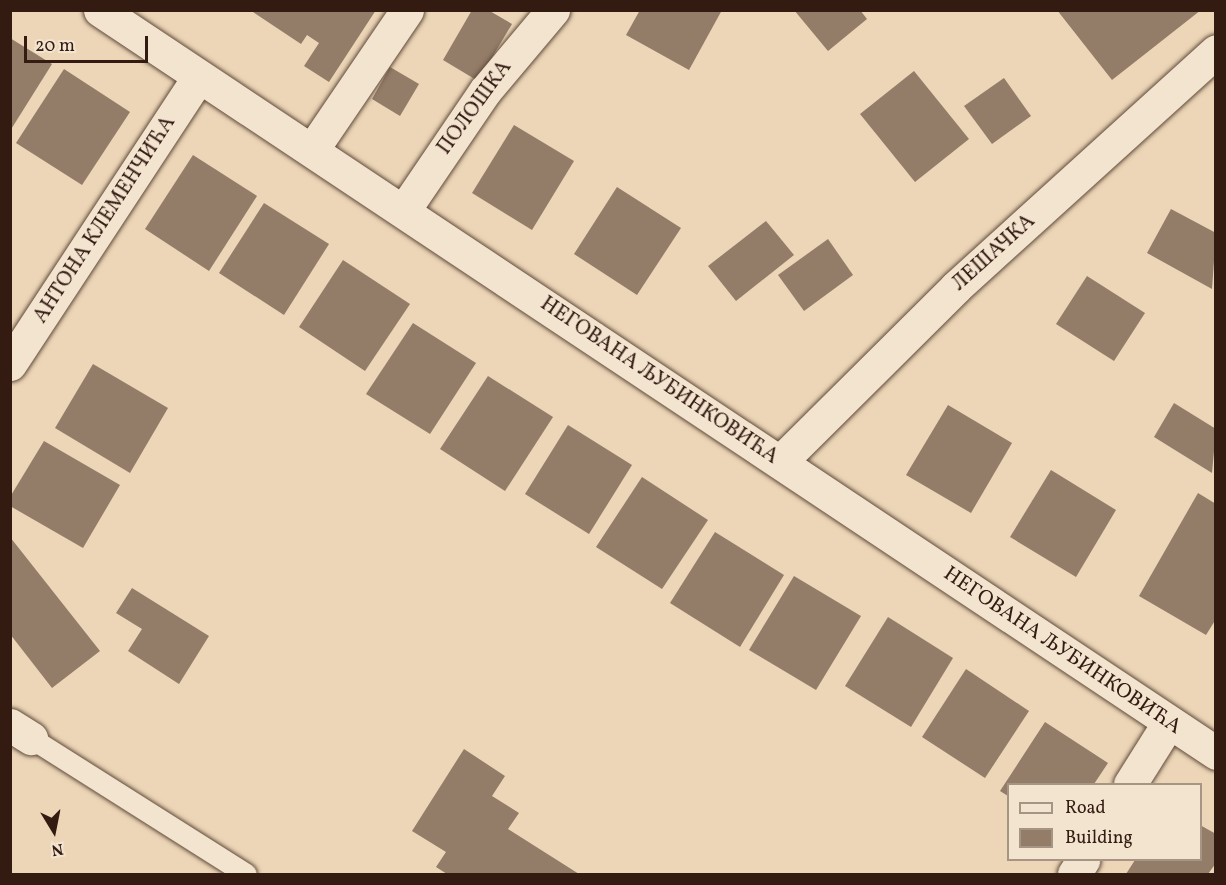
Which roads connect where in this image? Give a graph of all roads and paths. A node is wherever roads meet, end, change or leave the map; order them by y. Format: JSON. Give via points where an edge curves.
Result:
{"nodes":[{"id":1,"x":100,"y":10,"type":"edge"},
{"id":2,"x":407,"y":10,"type":"edge"},
{"id":3,"x":553,"y":10,"type":"edge"},
{"id":4,"x":1215,"y":51,"type":"edge"},
{"id":5,"x":199,"y":76,"type":"junction"},
{"id":6,"x":312,"y":150,"type":"junction"},
{"id":7,"x":404,"y":210,"type":"junction"},
{"id":8,"x":10,"y":364,"type":"edge"},
{"id":9,"x":780,"y":462,"type":"junction"},
{"id":10,"x":1168,"y":723,"type":"junction"},
{"id":11,"x":21,"y":731,"type":"edge"},
{"id":12,"x":1215,"y":753,"type":"edge"},
{"id":13,"x":1131,"y":783,"type":"edge"},
{"id":14,"x":1082,"y":861,"type":"edge"},
{"id":15,"x":246,"y":874,"type":"edge"},
{"id":16,"x":1074,"y":874,"type":"edge"}],
"edges":[{"from":1,"to":5,"type":"street","name":"НЕГОВАНА ЉУБИНКОВИЋА"},
{"from":2,"to":6,"type":"street"},
{"from":3,"to":7,"type":"street","name":"ПОЛОШКА","via":[[485,91]]},
{"from":4,"to":9,"type":"street","name":"ЛЕШАЧКА","via":[[956,287]]},
{"from":5,"to":6,"type":"street","name":"НЕГОВАНА ЉУБИНКОВИЋА"},
{"from":5,"to":8,"type":"street","name":"АНТОНА КЛЕМЕНЧИЋА"},
{"from":6,"to":7,"type":"street","name":"НЕГОВАНА ЉУБИНКОВИЋА"},
{"from":7,"to":9,"type":"street","name":"НЕГОВАНА ЉУБИНКОВИЋА"},
{"from":9,"to":10,"type":"street","name":"НЕГОВАНА ЉУБИНКОВИЋА"},
{"from":10,"to":12,"type":"street","name":"НЕГОВАНА ЉУБИНКОВИЋА"},
{"from":10,"to":13,"type":"street"},
{"from":11,"to":15,"type":"lane"},
{"from":14,"to":16,"type":"street"}]}
